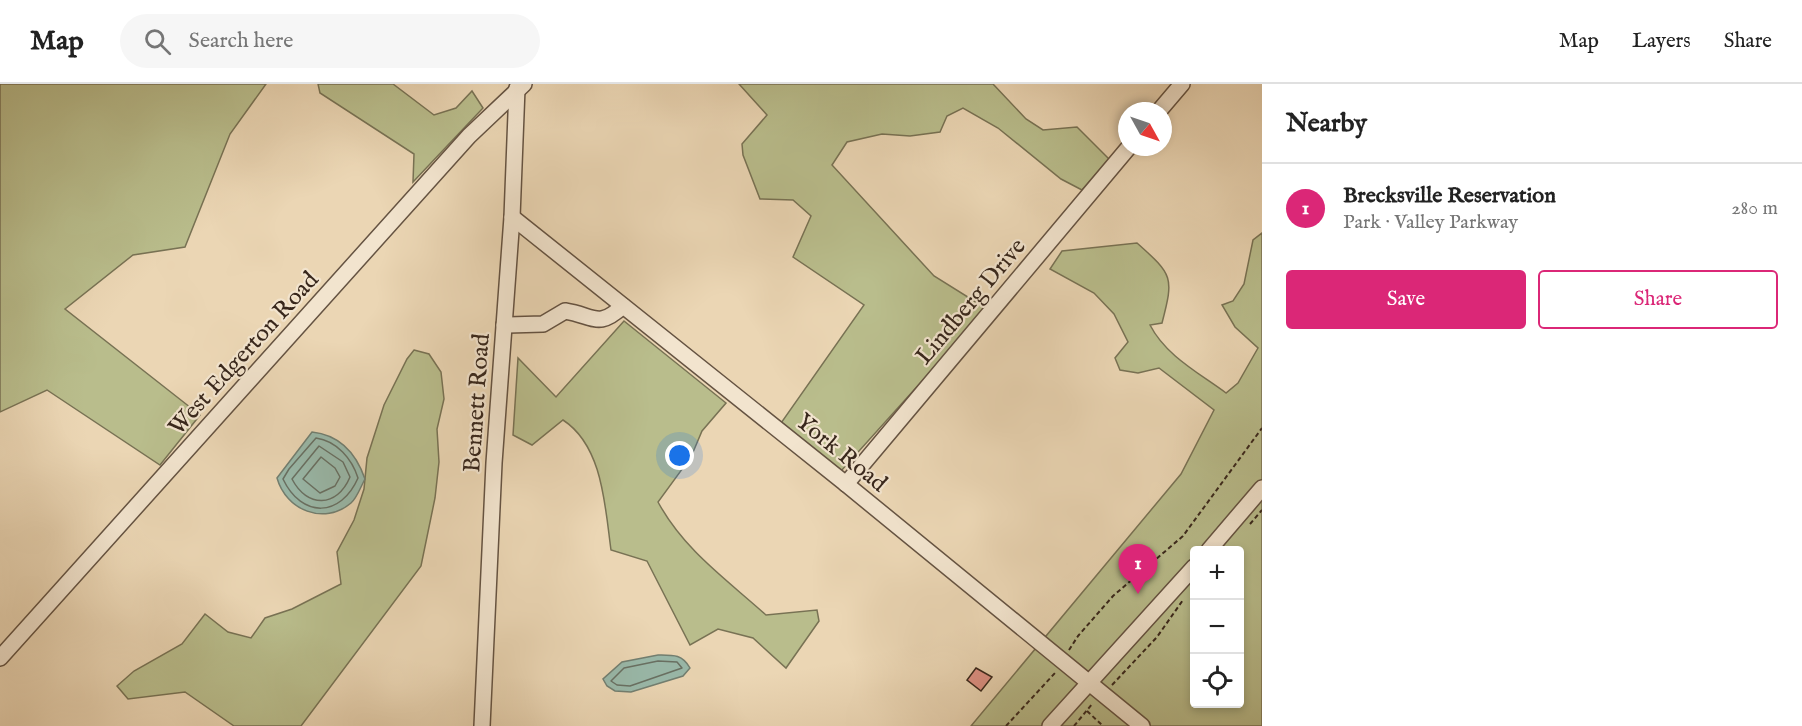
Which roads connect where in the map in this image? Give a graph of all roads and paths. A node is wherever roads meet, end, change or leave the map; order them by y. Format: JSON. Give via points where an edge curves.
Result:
{"nodes":[{"id":1,"x":1182,"y":84,"type":"edge"},
{"id":2,"x":520,"y":87,"type":"edge"},
{"id":3,"x":1167,"y":102,"type":"edge"},
{"id":4,"x":1121,"y":156,"type":"edge"},
{"id":5,"x":512,"y":217,"type":"junction"},
{"id":6,"x":623,"y":306,"type":"junction"},
{"id":7,"x":504,"y":325,"type":"junction"},
{"id":8,"x":1262,"y":428,"type":"edge"},
{"id":9,"x":846,"y":484,"type":"junction"},
{"id":10,"x":1262,"y":488,"type":"edge"},
{"id":11,"x":1212,"y":546,"type":"edge"},
{"id":12,"x":1190,"y":571,"type":"edge"},
{"id":13,"x":1184,"y":599,"type":"dead end"},
{"id":14,"x":0,"y":658,"type":"edge"},
{"id":15,"x":1062,"y":662,"type":"junction"},
{"id":16,"x":1090,"y":683,"type":"junction"},
{"id":17,"x":1108,"y":689,"type":"dead end"},
{"id":18,"x":1097,"y":699,"type":"dead end"},
{"id":19,"x":1087,"y":711,"type":"junction"},
{"id":20,"x":482,"y":726,"type":"edge"},
{"id":21,"x":1006,"y":726,"type":"edge"},
{"id":22,"x":1050,"y":726,"type":"edge"},
{"id":23,"x":1074,"y":726,"type":"edge"},
{"id":24,"x":1103,"y":726,"type":"edge"},
{"id":25,"x":1142,"y":726,"type":"edge"}],
"edges":[{"from":1,"to":3,"type":"street"},
{"from":2,"to":5,"type":"street","name":"Bennett Road"},
{"from":2,"to":14,"type":"street","name":"West Edgerton Road","via":[[470,136]]},
{"from":4,"to":9,"type":"street","name":"Lindberg Drive"},
{"from":5,"to":6,"type":"street","name":"York Road"},
{"from":5,"to":7,"type":"street","name":"Bennett Road"},
{"from":6,"to":7,"type":"street","via":[[601,321],[565,311],[543,324]]},
{"from":6,"to":9,"type":"street","name":"York Road"},
{"from":7,"to":20,"type":"street","name":"Bennett Road"},
{"from":8,"to":15,"type":"path","via":[[1183,536],[1113,596],[1078,636]]},
{"from":9,"to":15,"type":"street","name":"York Road"},
{"from":10,"to":11,"type":"street"},
{"from":12,"to":16,"type":"street"},
{"from":13,"to":17,"type":"path","via":[[1164,628]]},
{"from":15,"to":16,"type":"street","name":"York Road"},
{"from":15,"to":21,"type":"path"},
{"from":16,"to":22,"type":"street"},
{"from":16,"to":25,"type":"street","name":"York Road"},
{"from":18,"to":19,"type":"path"},
{"from":19,"to":23,"type":"path"},
{"from":19,"to":24,"type":"path"}]}
